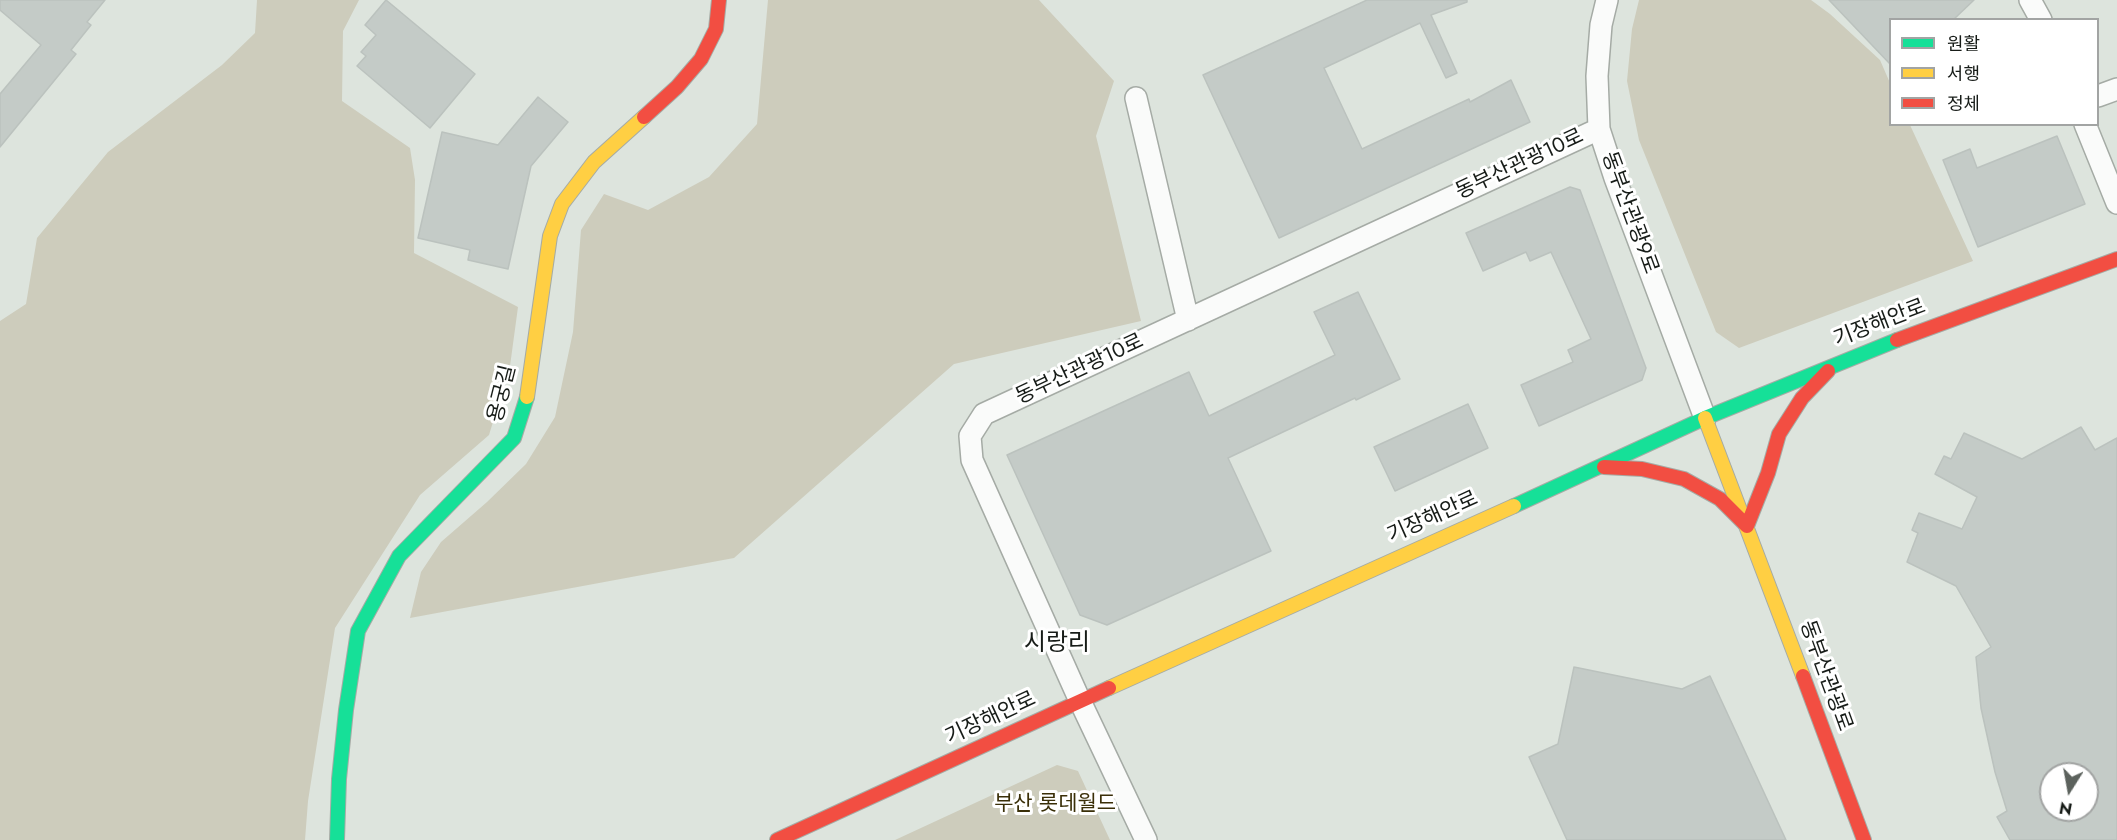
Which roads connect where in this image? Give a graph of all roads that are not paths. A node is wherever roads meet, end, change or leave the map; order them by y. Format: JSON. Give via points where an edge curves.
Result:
{"nodes":[{"id":1,"x":719,"y":0,"type":"edge"},
{"id":2,"x":1607,"y":0,"type":"edge"},
{"id":3,"x":2030,"y":0,"type":"edge"},
{"id":4,"x":2040,"y":18,"type":"edge"},
{"id":5,"x":2117,"y":89,"type":"edge"},
{"id":6,"x":2099,"y":95,"type":"edge"},
{"id":7,"x":1136,"y":98,"type":"dead end"},
{"id":8,"x":2086,"y":126,"type":"edge"},
{"id":9,"x":1599,"y":129,"type":"junction"},
{"id":10,"x":2117,"y":203,"type":"edge"},
{"id":11,"x":2117,"y":259,"type":"edge"},
{"id":12,"x":1188,"y":320,"type":"junction"},
{"id":13,"x":1834,"y":364,"type":"junction"},
{"id":14,"x":1705,"y":418,"type":"junction"},
{"id":15,"x":1601,"y":466,"type":"junction"},
{"id":16,"x":1747,"y":526,"type":"junction"},
{"id":17,"x":1080,"y":701,"type":"junction"},
{"id":18,"x":337,"y":840,"type":"edge"},
{"id":19,"x":777,"y":840,"type":"edge"},
{"id":20,"x":1146,"y":840,"type":"edge"},
{"id":21,"x":1864,"y":840,"type":"edge"}],
"edges":[{"from":1,"to":18,"type":"main road","name":"용궁길","via":[[716,29],[701,59],[678,87],[594,162],[562,204],[550,236],[526,405],[514,438],[399,556],[358,632],[339,779]]},
{"from":2,"to":9,"type":"street","name":"동부산관광9로","via":[[1597,76]]},
{"from":3,"to":4,"type":"street"},
{"from":5,"to":6,"type":"street"},
{"from":7,"to":12,"type":"street"},
{"from":8,"to":10,"type":"street"},
{"from":9,"to":12,"type":"street","name":"동부산관광10로"},
{"from":9,"to":14,"type":"street","name":"동부산관광9로"},
{"from":11,"to":13,"type":"main road","name":"기장해안로"},
{"from":12,"to":17,"type":"street","name":"동부산관광10로","via":[[984,414],[970,436],[972,460]]},
{"from":13,"to":14,"type":"main road","name":"기장해안로"},
{"from":13,"to":16,"type":"main road","via":[[1802,398],[1779,434]]},
{"from":14,"to":15,"type":"main road","name":"기장해안로"},
{"from":14,"to":16,"type":"main road","name":"동부산관광로"},
{"from":15,"to":16,"type":"main road","name":"동부산관광로","via":[[1642,469],[1684,479],[1720,499]]},
{"from":15,"to":17,"type":"main road","name":"기장해안로"},
{"from":16,"to":21,"type":"main road","name":"동부산관광로"},
{"from":17,"to":19,"type":"main road","name":"기장해안로"},
{"from":17,"to":20,"type":"street","name":"동부산관광10로"}]}
